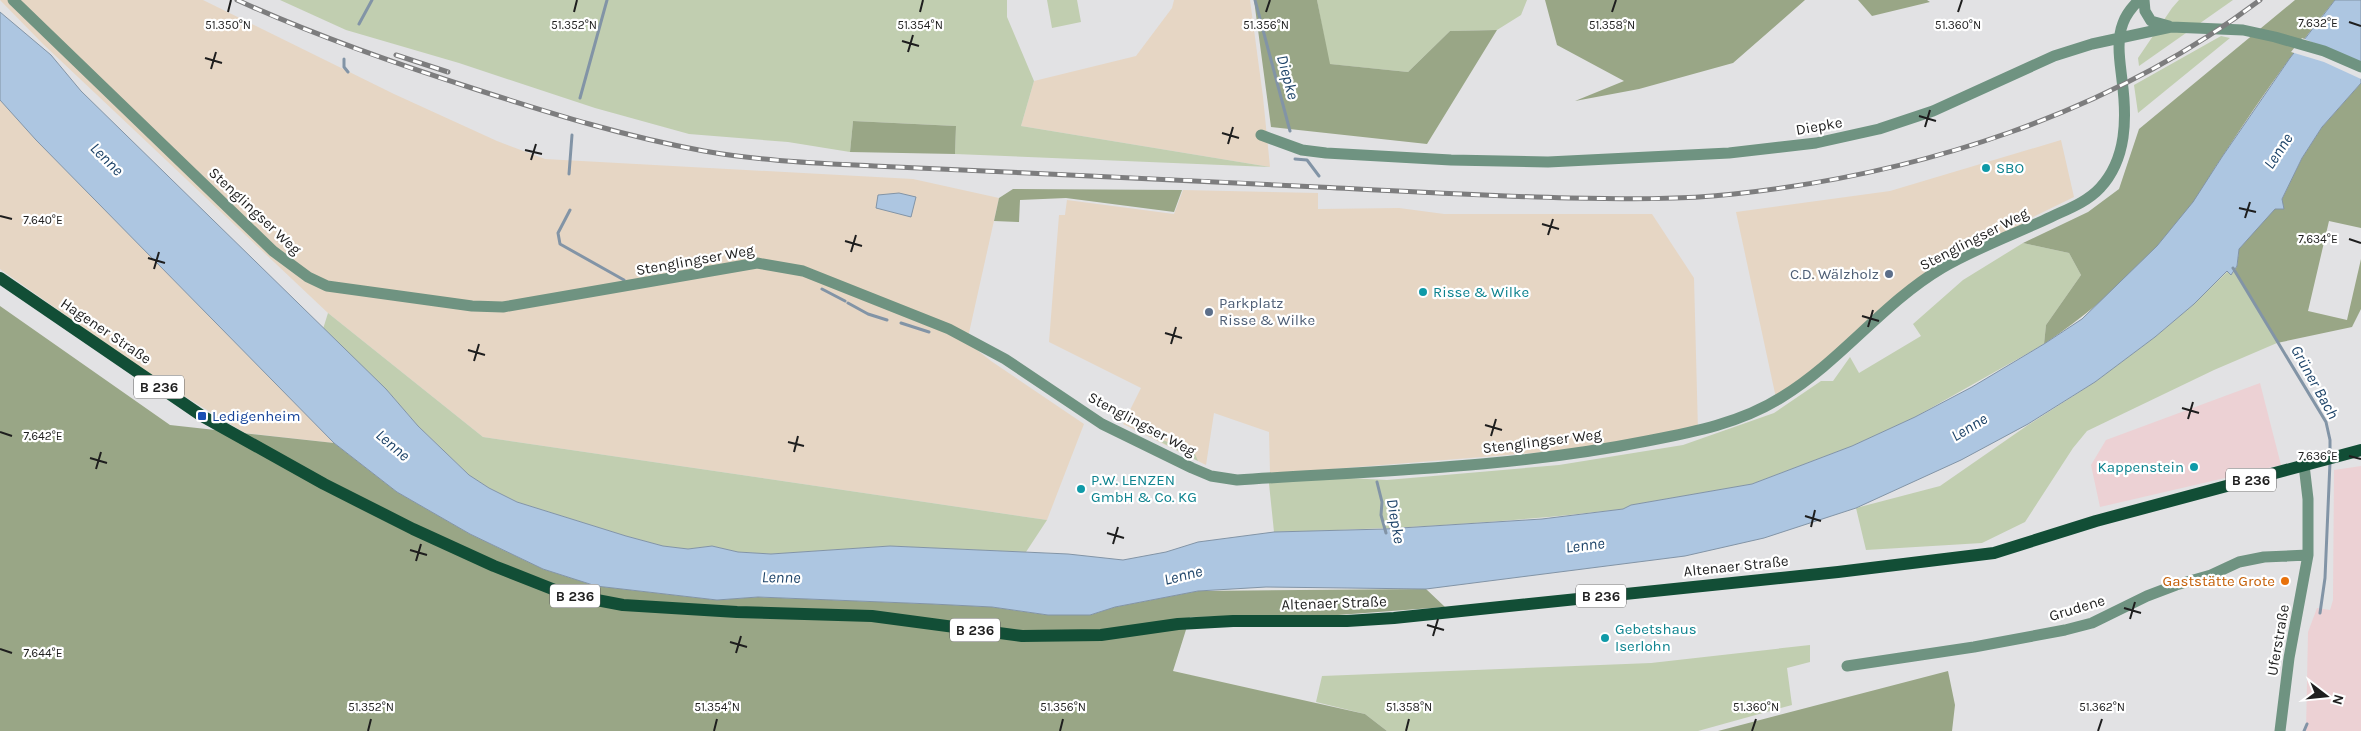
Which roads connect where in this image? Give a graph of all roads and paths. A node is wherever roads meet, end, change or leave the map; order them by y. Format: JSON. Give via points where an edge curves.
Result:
{"nodes":[{"id":1,"x":12,"y":0,"type":"edge"},
{"id":2,"x":2139,"y":0,"type":"edge"},
{"id":3,"x":2144,"y":0,"type":"edge"},
{"id":4,"x":2171,"y":27,"type":"junction"},
{"id":5,"x":2119,"y":37,"type":"junction"},
{"id":6,"x":2361,"y":67,"type":"edge"},
{"id":7,"x":1261,"y":135,"type":"dead end"},
{"id":8,"x":0,"y":278,"type":"edge"},
{"id":9,"x":2359,"y":449,"type":"edge"},
{"id":10,"x":2304,"y":466,"type":"junction"},
{"id":11,"x":2308,"y":555,"type":"junction"},
{"id":12,"x":1101,"y":635,"type":"joint"},
{"id":13,"x":1847,"y":666,"type":"dead end"},
{"id":14,"x":2280,"y":731,"type":"edge"}],
"edges":[{"from":1,"to":5,"type":"street","name":"Stenglingser Weg","via":[[272,251],[308,277],[327,286],[472,306],[503,307],[756,262],[778,265],[803,271],[949,329],[1005,359],[1102,424],[1211,476],[1237,480],[1540,459],[1701,430],[1738,418],[1783,397],[1912,288],[1944,267],[2056,215],[2098,191],[2112,174],[2125,128]]},
{"from":2,"to":5,"type":"street","name":"Stenglingser Weg","via":[[2122,24]]},
{"from":3,"to":4,"type":"street","via":[[2145,11],[2151,21]]},
{"from":4,"to":5,"type":"street","name":"Diepke"},
{"from":4,"to":6,"type":"street","name":"Diepke","via":[[2244,30],[2324,51]]},
{"from":5,"to":7,"type":"street","name":"Diepke","via":[[2054,56],[1933,111],[1879,129],[1816,143],[1729,153],[1548,162],[1451,160],[1302,150]]},
{"from":8,"to":12,"type":"main road","name":"Hagener Straße","number":"B 236","via":[[202,416],[413,529],[515,576],[565,594],[623,605],[872,616],[1022,636]]},
{"from":9,"to":10,"type":"main road","name":"Altenaer Straße","number":"B 236"},
{"from":10,"to":11,"type":"street","name":"Uferstraße","via":[[2308,499]]},
{"from":10,"to":12,"type":"main road","name":"Altenaer Straße","number":"B 236","via":[[2096,521],[1994,553],[1394,618],[1224,621]]},
{"from":11,"to":13,"type":"street","name":"Grudene","via":[[2239,562],[2212,575],[2147,596],[2092,623],[2065,630]]},
{"from":11,"to":14,"type":"street","name":"Uferstraße","via":[[2289,658]]}]}
